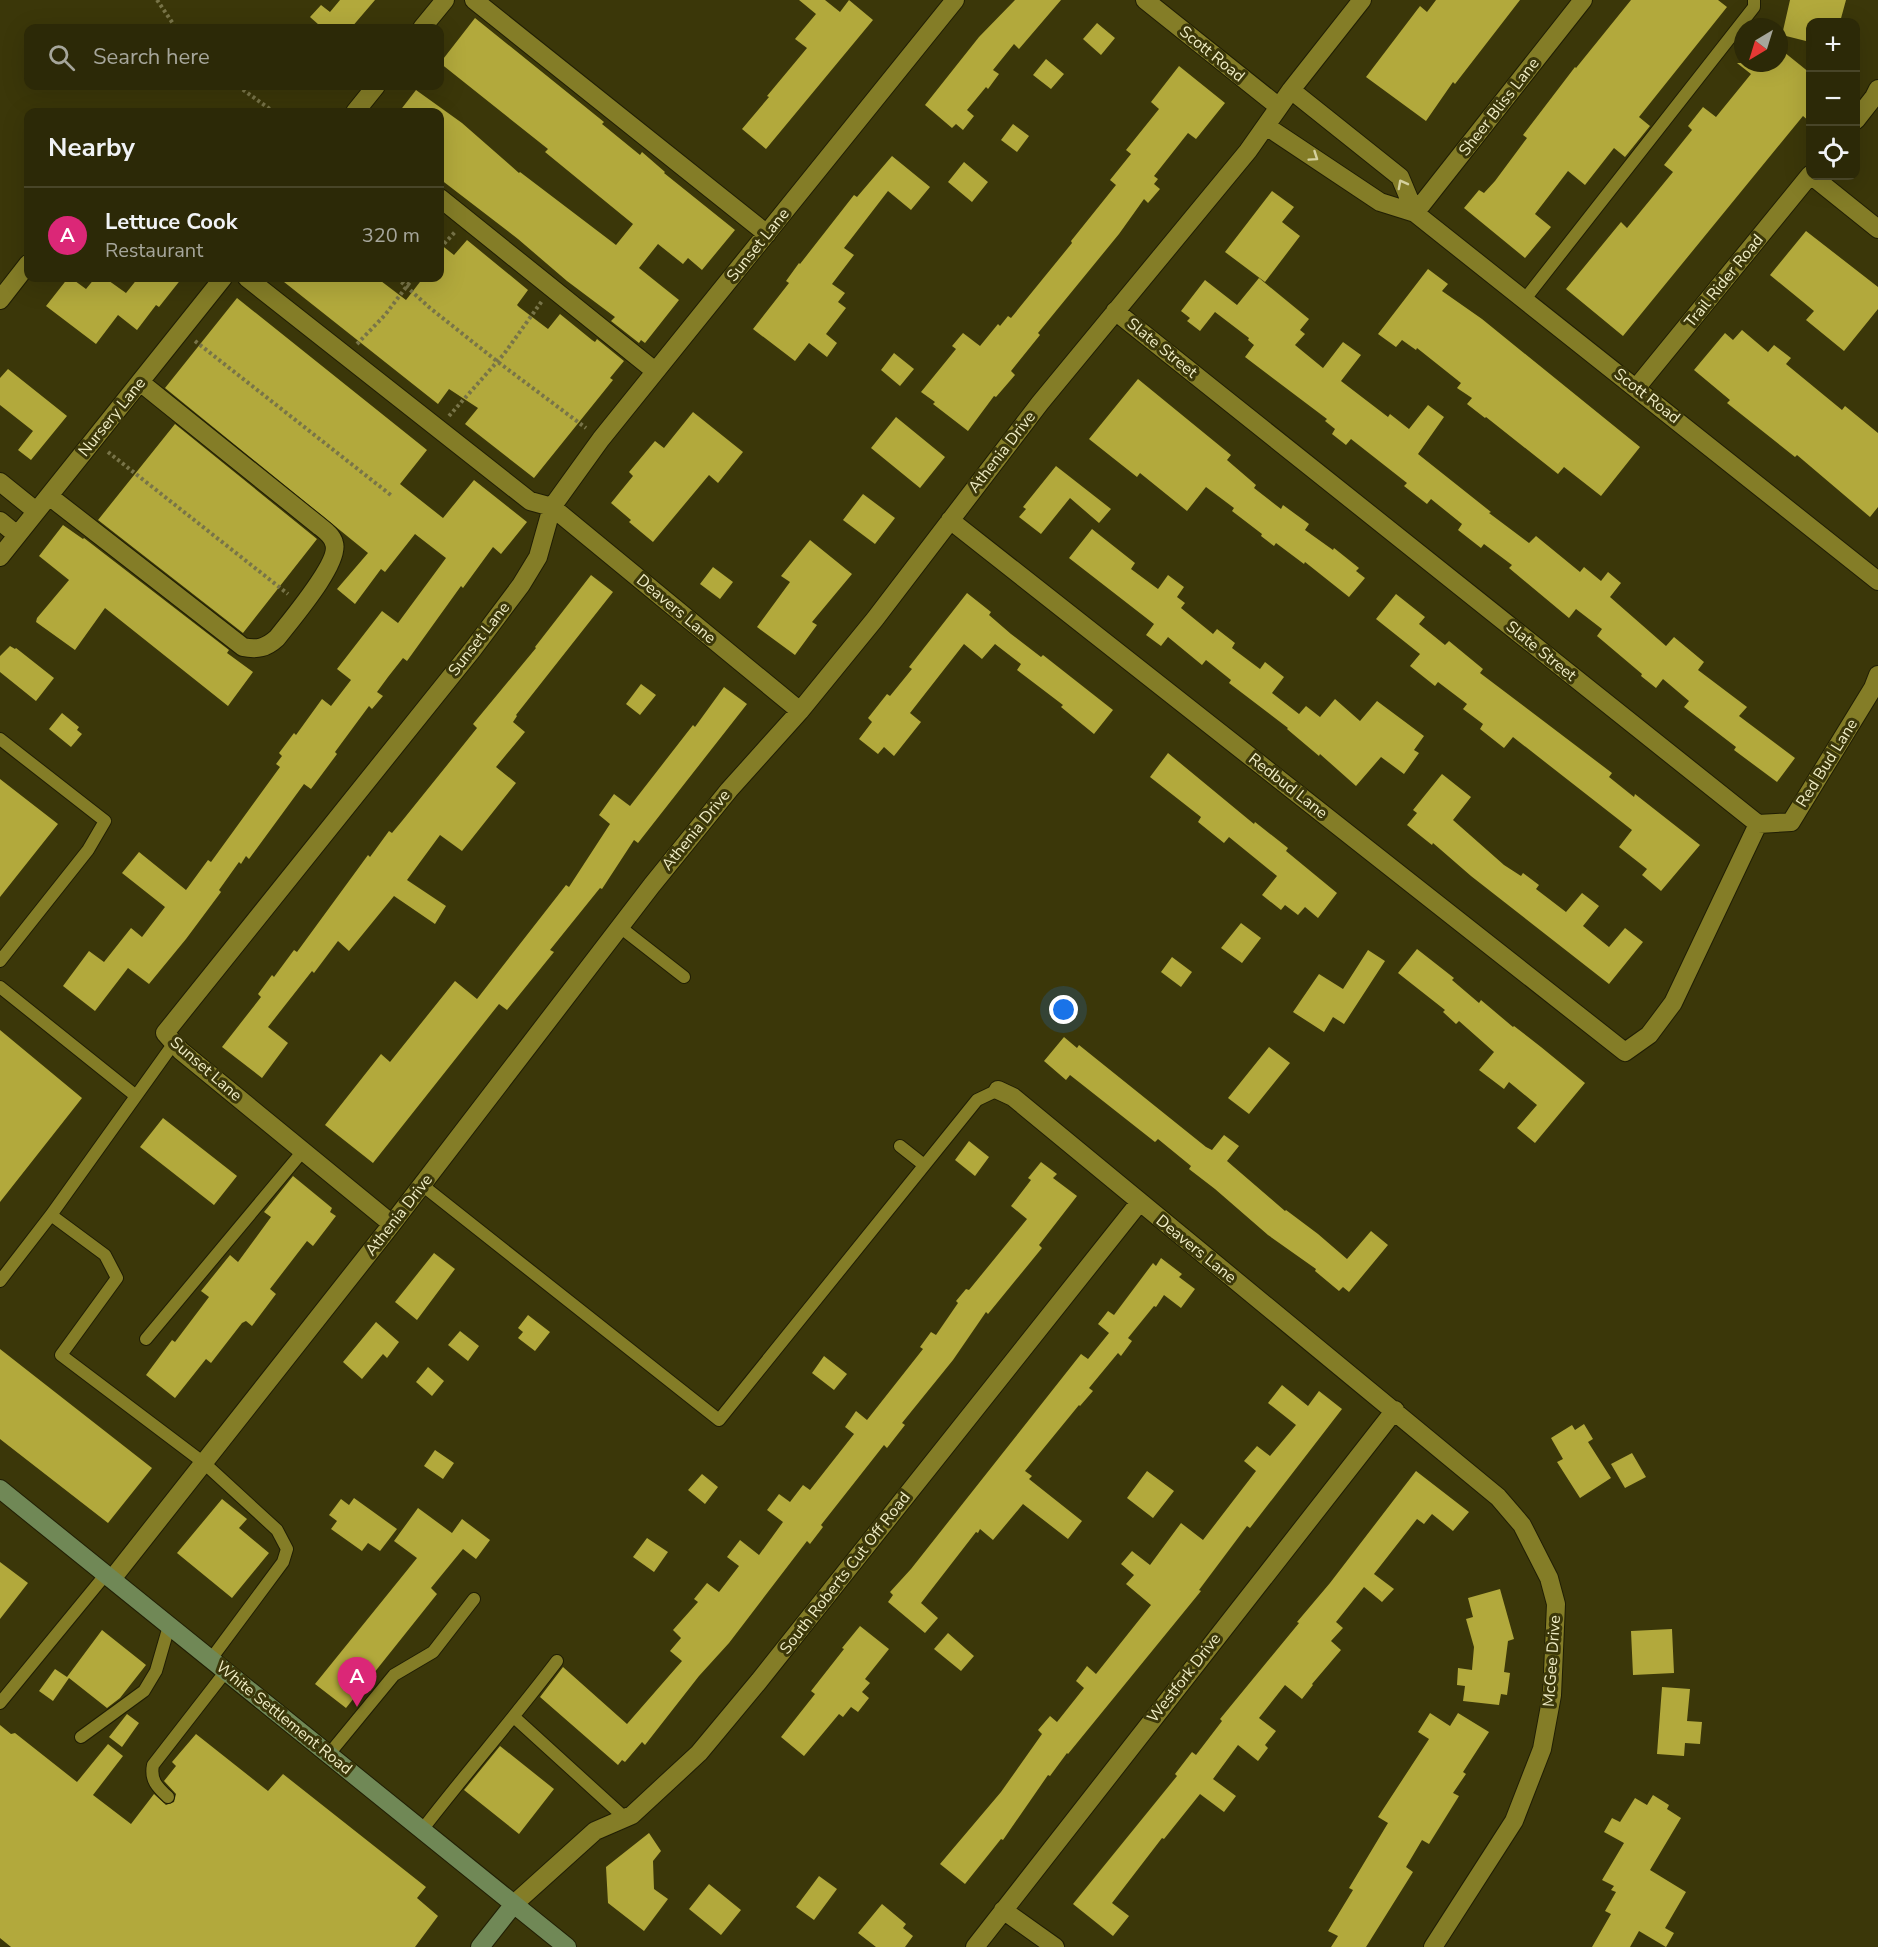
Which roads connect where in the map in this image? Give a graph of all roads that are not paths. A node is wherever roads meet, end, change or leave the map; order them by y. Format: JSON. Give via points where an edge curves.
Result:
{"nodes":[{"id":1,"x":445,"y":0,"type":"edge"},
{"id":2,"x":474,"y":0,"type":"edge"},
{"id":3,"x":955,"y":0,"type":"edge"},
{"id":4,"x":1145,"y":0,"type":"edge"},
{"id":5,"x":1362,"y":0,"type":"edge"},
{"id":6,"x":1583,"y":0,"type":"edge"},
{"id":7,"x":1754,"y":0,"type":"edge"},
{"id":8,"x":425,"y":24,"type":"edge"},
{"id":9,"x":1878,"y":89,"type":"edge"},
{"id":10,"x":373,"y":90,"type":"edge"},
{"id":11,"x":1291,"y":90,"type":"junction"},
{"id":12,"x":1279,"y":107,"type":"junction"},
{"id":13,"x":358,"y":108,"type":"edge"},
{"id":14,"x":1860,"y":115,"type":"edge"},
{"id":15,"x":1266,"y":126,"type":"junction"},
{"id":16,"x":1807,"y":180,"type":"edge"},
{"id":17,"x":1817,"y":180,"type":"edge"},
{"id":18,"x":444,"y":201,"type":"edge"},
{"id":19,"x":1415,"y":213,"type":"junction"},
{"id":20,"x":1878,"y":229,"type":"edge"},
{"id":21,"x":767,"y":234,"type":"junction"},
{"id":22,"x":24,"y":269,"type":"edge"},
{"id":23,"x":220,"y":282,"type":"edge"},
{"id":24,"x":252,"y":282,"type":"edge"},
{"id":25,"x":1525,"y":299,"type":"junction"},
{"id":26,"x":0,"y":300,"type":"edge"},
{"id":27,"x":1115,"y":311,"type":"junction"},
{"id":28,"x":655,"y":371,"type":"junction"},
{"id":29,"x":140,"y":382,"type":"junction"},
{"id":30,"x":1637,"y":387,"type":"junction"},
{"id":31,"x":0,"y":482,"type":"edge"},
{"id":32,"x":49,"y":496,"type":"junction"},
{"id":33,"x":552,"y":507,"type":"junction"},
{"id":34,"x":36,"y":511,"type":"junction"},
{"id":35,"x":950,"y":520,"type":"junction"},
{"id":36,"x":0,"y":521,"type":"edge"},
{"id":37,"x":17,"y":535,"type":"junction"},
{"id":38,"x":0,"y":557,"type":"edge"},
{"id":39,"x":1878,"y":581,"type":"edge"},
{"id":40,"x":1878,"y":675,"type":"edge"},
{"id":41,"x":800,"y":711,"type":"junction"},
{"id":42,"x":0,"y":739,"type":"edge"},
{"id":43,"x":1758,"y":824,"type":"junction"},
{"id":44,"x":620,"y":927,"type":"junction"},
{"id":45,"x":0,"y":961,"type":"edge"},
{"id":46,"x":684,"y":977,"type":"dead end"},
{"id":47,"x":0,"y":987,"type":"edge"},
{"id":48,"x":174,"y":1043,"type":"junction"},
{"id":49,"x":998,"y":1090,"type":"joint"},
{"id":50,"x":136,"y":1096,"type":"junction"},
{"id":51,"x":900,"y":1146,"type":"dead end"},
{"id":52,"x":303,"y":1151,"type":"junction"},
{"id":53,"x":924,"y":1165,"type":"junction"},
{"id":54,"x":422,"y":1185,"type":"junction"},
{"id":55,"x":1139,"y":1203,"type":"junction"},
{"id":56,"x":51,"y":1215,"type":"junction"},
{"id":57,"x":392,"y":1224,"type":"junction"},
{"id":58,"x":0,"y":1281,"type":"edge"},
{"id":59,"x":146,"y":1339,"type":"dead end"},
{"id":60,"x":1395,"y":1410,"type":"junction"},
{"id":61,"x":204,"y":1463,"type":"junction"},
{"id":62,"x":0,"y":1489,"type":"edge"},
{"id":63,"x":109,"y":1576,"type":"junction"},
{"id":64,"x":474,"y":1599,"type":"dead end"},
{"id":65,"x":169,"y":1626,"type":"junction"},
{"id":66,"x":211,"y":1659,"type":"junction"},
{"id":67,"x":557,"y":1661,"type":"dead end"},
{"id":68,"x":226,"y":1671,"type":"junction"},
{"id":69,"x":0,"y":1703,"type":"edge"},
{"id":70,"x":514,"y":1717,"type":"junction"},
{"id":71,"x":81,"y":1737,"type":"dead end"},
{"id":72,"x":329,"y":1754,"type":"junction"},
{"id":73,"x":168,"y":1797,"type":"dead end"},
{"id":74,"x":625,"y":1818,"type":"junction"},
{"id":75,"x":422,"y":1830,"type":"junction"},
{"id":76,"x":514,"y":1904,"type":"junction"},
{"id":77,"x":1002,"y":1910,"type":"junction"},
{"id":78,"x":480,"y":1947,"type":"edge"},
{"id":79,"x":567,"y":1947,"type":"edge"},
{"id":80,"x":975,"y":1947,"type":"edge"},
{"id":81,"x":1055,"y":1947,"type":"edge"},
{"id":82,"x":1433,"y":1947,"type":"edge"}],
"edges":[{"from":1,"to":8,"type":"street"},
{"from":2,"to":21,"type":"street"},
{"from":3,"to":21,"type":"street","name":"Sunset Lane"},
{"from":4,"to":12,"type":"street","name":"Scott Road"},
{"from":5,"to":11,"type":"street","name":"Athenia Drive"},
{"from":6,"to":19,"type":"street","name":"Sheer Bliss Lane"},
{"from":7,"to":25,"type":"lane","via":[[1754,7]]},
{"from":9,"to":14,"type":"street"},
{"from":10,"to":13,"type":"street"},
{"from":11,"to":12,"type":"street","name":"Athenia Drive"},
{"from":19,"to":11,"type":"street","name":"Scott Road","one_way":true,"via":[[1400,177]]},
{"from":12,"to":15,"type":"street","name":"Athenia Drive"},
{"from":15,"to":19,"type":"street","name":"Scott Road","one_way":true,"via":[[1380,202]]},
{"from":15,"to":27,"type":"street","name":"Athenia Drive"},
{"from":16,"to":30,"type":"street","name":"Trail Rider Road"},
{"from":17,"to":20,"type":"street"},
{"from":18,"to":28,"type":"street"},
{"from":19,"to":25,"type":"street","name":"Scott Road"},
{"from":21,"to":28,"type":"street","name":"Sunset Lane"},
{"from":22,"to":26,"type":"street"},
{"from":23,"to":29,"type":"street","name":"Nursery Lane"},
{"from":24,"to":33,"type":"street","name":"Deavers Lane","via":[[530,501]]},
{"from":25,"to":30,"type":"street","name":"Scott Road"},
{"from":27,"to":35,"type":"street","name":"Athenia Drive"},
{"from":27,"to":43,"type":"street","name":"Slate Street"},
{"from":28,"to":33,"type":"street","name":"Sunset Lane"},
{"from":29,"to":32,"type":"street","name":"Nursery Lane"},
{"from":29,"to":32,"type":"street","via":[[328,533],[334,543],[334,556],[326,573],[277,638],[255,650],[243,647]]},
{"from":30,"to":39,"type":"street","name":"Scott Road"},
{"from":31,"to":34,"type":"street"},
{"from":32,"to":34,"type":"street","name":"Nursery Lane"},
{"from":33,"to":41,"type":"street","name":"Deavers Lane"},
{"from":33,"to":48,"type":"street","name":"Sunset Lane","via":[[538,557],[521,585],[165,1033]]},
{"from":34,"to":37,"type":"street","name":"Nursery Lane"},
{"from":35,"to":41,"type":"street","name":"Athenia Drive"},
{"from":35,"to":43,"type":"street","name":"Redbud Lane","via":[[1625,1052],[1649,1035],[1673,1003]]},
{"from":36,"to":37,"type":"street"},
{"from":37,"to":38,"type":"street","name":"Nursery Lane"},
{"from":40,"to":43,"type":"street","name":"Red Bud Lane","via":[[1791,822]]},
{"from":41,"to":44,"type":"street","name":"Athenia Drive","via":[[729,790]]},
{"from":42,"to":45,"type":"lane","via":[[105,821],[88,850]]},
{"from":44,"to":46,"type":"lane"},
{"from":44,"to":54,"type":"street","name":"Athenia Drive"},
{"from":47,"to":50,"type":"lane"},
{"from":48,"to":50,"type":"lane"},
{"from":48,"to":52,"type":"street","name":"Sunset Lane"},
{"from":49,"to":53,"type":"lane","via":[[977,1100]]},
{"from":49,"to":55,"type":"street","name":"Deavers Lane","via":[[1013,1096]]},
{"from":50,"to":56,"type":"lane"},
{"from":51,"to":53,"type":"lane"},
{"from":52,"to":57,"type":"street","name":"Sunset Lane"},
{"from":52,"to":59,"type":"lane"},
{"from":53,"to":54,"type":"lane","via":[[719,1420]]},
{"from":54,"to":57,"type":"street","name":"Athenia Drive"},
{"from":55,"to":60,"type":"street","name":"Deavers Lane"},
{"from":55,"to":74,"type":"street","name":"South Roberts Cut Off Road","via":[[699,1753]]},
{"from":56,"to":58,"type":"lane"},
{"from":56,"to":61,"type":"lane","via":[[105,1255],[117,1278],[61,1355]]},
{"from":57,"to":61,"type":"street","name":"Athenia Drive"},
{"from":60,"to":77,"type":"street","name":"Westfork Drive"},
{"from":60,"to":82,"type":"street","name":"McGee Drive","via":[[1498,1497],[1522,1525],[1549,1578],[1556,1604],[1552,1695],[1542,1749],[1514,1821]]},
{"from":61,"to":63,"type":"street","name":"Athenia Drive"},
{"from":61,"to":66,"type":"lane","via":[[277,1530],[287,1549],[283,1562]]},
{"from":62,"to":63,"type":"main road","name":"White Settlement Road"},
{"from":63,"to":65,"type":"main road","name":"White Settlement Road"},
{"from":63,"to":69,"type":"lane"},
{"from":64,"to":72,"type":"lane","via":[[433,1652],[394,1675]]},
{"from":65,"to":66,"type":"main road","name":"White Settlement Road"},
{"from":65,"to":71,"type":"lane","via":[[156,1671],[144,1691]]},
{"from":66,"to":68,"type":"main road","name":"White Settlement Road"},
{"from":67,"to":70,"type":"lane"},
{"from":68,"to":72,"type":"main road","name":"White Settlement Road"},
{"from":68,"to":73,"type":"lane","via":[[153,1765],[151,1775],[156,1787]]},
{"from":70,"to":74,"type":"lane"},
{"from":70,"to":75,"type":"lane"},
{"from":72,"to":75,"type":"main road","name":"White Settlement Road"},
{"from":74,"to":76,"type":"street","name":"South Roberts Cut Off Road","via":[[595,1831]]},
{"from":75,"to":76,"type":"main road","name":"White Settlement Road"},
{"from":76,"to":78,"type":"main road"},
{"from":76,"to":79,"type":"main road","name":"White Settlement Road"},
{"from":77,"to":80,"type":"street","name":"Westfork Drive"},
{"from":77,"to":81,"type":"street"}]}
